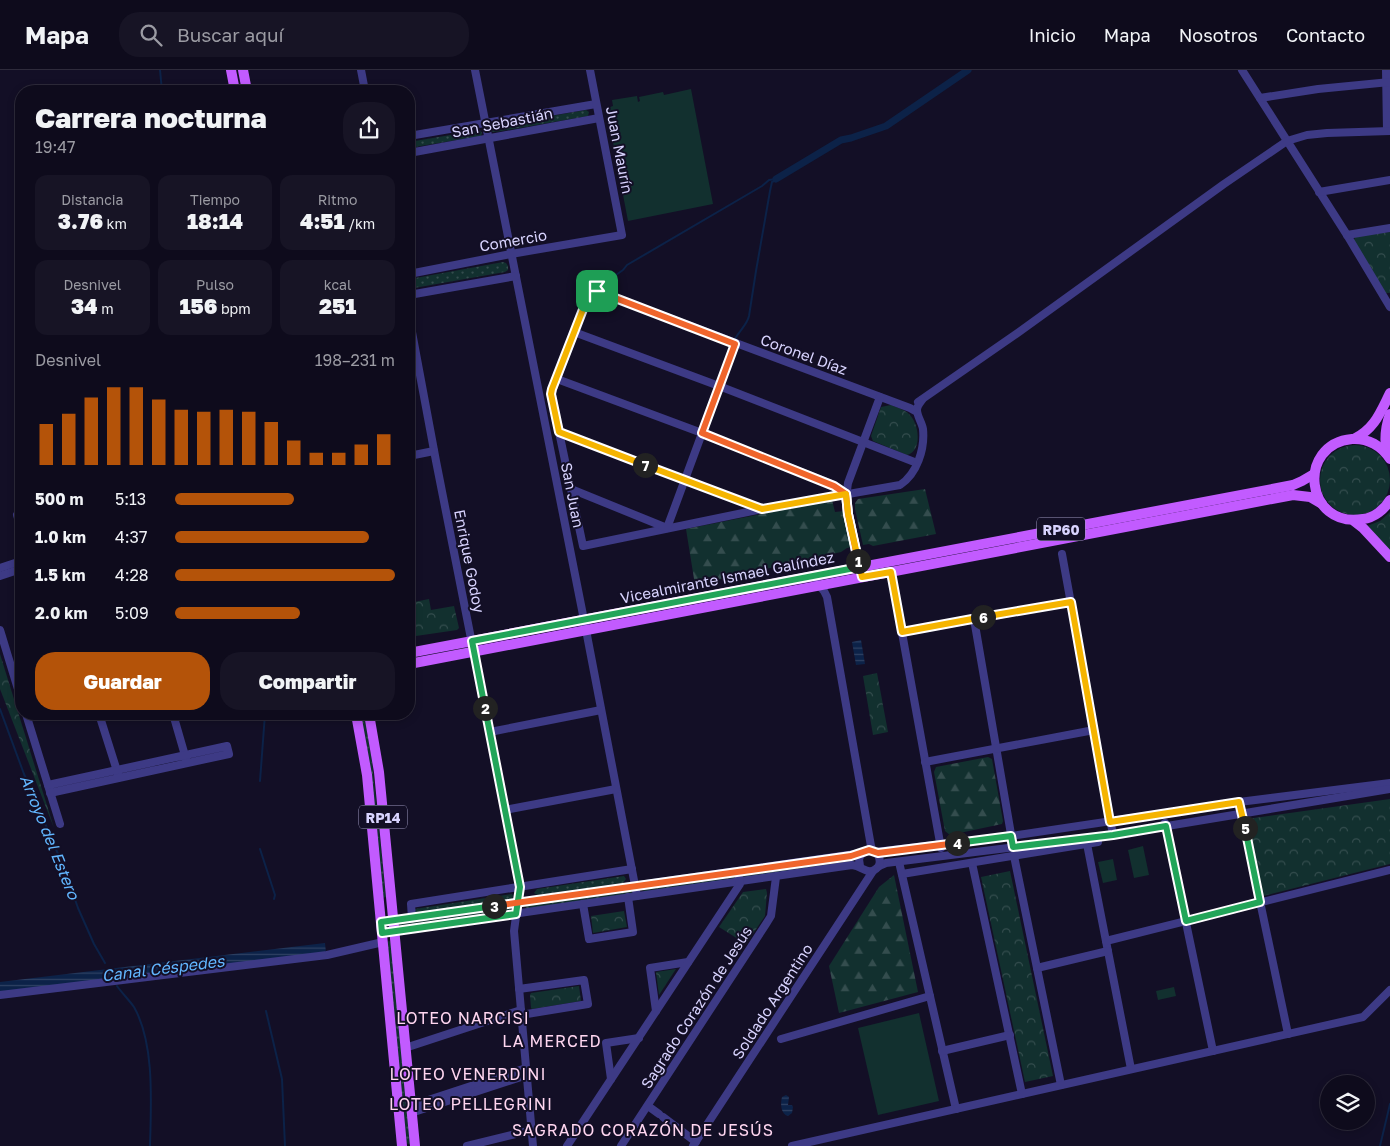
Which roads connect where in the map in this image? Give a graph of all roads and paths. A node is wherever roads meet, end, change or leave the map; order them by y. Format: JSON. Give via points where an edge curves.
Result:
{"nodes":[{"id":1,"x":231,"y":70,"type":"edge"},
{"id":2,"x":242,"y":70,"type":"edge"},
{"id":3,"x":361,"y":70,"type":"edge"},
{"id":4,"x":475,"y":70,"type":"edge"},
{"id":5,"x":590,"y":70,"type":"edge"},
{"id":6,"x":1242,"y":70,"type":"edge"},
{"id":7,"x":1386,"y":70,"type":"edge"},
{"id":8,"x":1388,"y":82,"type":"edge"},
{"id":9,"x":234,"y":85,"type":"edge"},
{"id":10,"x":246,"y":85,"type":"edge"},
{"id":11,"x":364,"y":85,"type":"edge"},
{"id":12,"x":1260,"y":98,"type":"junction"},
{"id":13,"x":596,"y":104,"type":"junction"},
{"id":14,"x":599,"y":118,"type":"junction"},
{"id":15,"x":486,"y":122,"type":"junction"},
{"id":16,"x":1389,"y":131,"type":"edge"},
{"id":17,"x":415,"y":135,"type":"edge"},
{"id":18,"x":489,"y":139,"type":"junction"},
{"id":19,"x":1287,"y":141,"type":"junction"},
{"id":20,"x":415,"y":152,"type":"edge"},
{"id":21,"x":1390,"y":180,"type":"edge"},
{"id":22,"x":1319,"y":192,"type":"junction"},
{"id":23,"x":1390,"y":228,"type":"edge"},
{"id":24,"x":622,"y":235,"type":"joint"},
{"id":25,"x":1346,"y":235,"type":"junction"},
{"id":26,"x":511,"y":254,"type":"junction"},
{"id":27,"x":415,"y":273,"type":"edge"},
{"id":28,"x":516,"y":276,"type":"junction"},
{"id":29,"x":415,"y":294,"type":"edge"},
{"id":30,"x":1390,"y":307,"type":"edge"},
{"id":31,"x":574,"y":332,"type":"junction"},
{"id":32,"x":735,"y":344,"type":"junction"},
{"id":33,"x":415,"y":348,"type":"edge"},
{"id":34,"x":556,"y":379,"type":"junction"},
{"id":35,"x":719,"y":386,"type":"junction"},
{"id":36,"x":1390,"y":393,"type":"edge"},
{"id":37,"x":880,"y":397,"type":"junction"},
{"id":38,"x":922,"y":400,"type":"junction"},
{"id":39,"x":900,"y":405,"type":"junction"},
{"id":40,"x":917,"y":412,"type":"junction"},
{"id":41,"x":1390,"y":414,"type":"edge"},
{"id":42,"x":559,"y":432,"type":"junction"},
{"id":43,"x":702,"y":433,"type":"junction"},
{"id":44,"x":1354,"y":439,"type":"junction"},
{"id":45,"x":864,"y":442,"type":"junction"},
{"id":46,"x":434,"y":451,"type":"junction"},
{"id":47,"x":415,"y":455,"type":"edge"},
{"id":48,"x":1388,"y":457,"type":"edge"},
{"id":49,"x":917,"y":463,"type":"junction"},
{"id":50,"x":1314,"y":474,"type":"junction"},
{"id":51,"x":685,"y":480,"type":"junction"},
{"id":52,"x":571,"y":489,"type":"junction"},
{"id":53,"x":846,"y":494,"type":"junction"},
{"id":54,"x":1390,"y":500,"type":"edge"},
{"id":55,"x":1322,"y":504,"type":"junction"},
{"id":56,"x":762,"y":509,"type":"junction"},
{"id":57,"x":1354,"y":521,"type":"junction"},
{"id":58,"x":667,"y":528,"type":"junction"},
{"id":59,"x":1062,"y":554,"type":"dead end"},
{"id":60,"x":1390,"y":557,"type":"edge"},
{"id":61,"x":15,"y":563,"type":"edge"},
{"id":62,"x":0,"y":568,"type":"edge"},
{"id":63,"x":15,"y":570,"type":"edge"},
{"id":64,"x":861,"y":572,"type":"junction"},
{"id":65,"x":891,"y":572,"type":"junction"},
{"id":66,"x":0,"y":576,"type":"edge"},
{"id":67,"x":806,"y":578,"type":"junction"},
{"id":68,"x":819,"y":585,"type":"junction"},
{"id":69,"x":1071,"y":602,"type":"junction"},
{"id":70,"x":974,"y":619,"type":"junction"},
{"id":71,"x":585,"y":625,"type":"junction"},
{"id":72,"x":0,"y":630,"type":"edge"},
{"id":73,"x":902,"y":632,"type":"junction"},
{"id":74,"x":473,"y":646,"type":"junction"},
{"id":75,"x":415,"y":652,"type":"edge"},
{"id":76,"x":415,"y":662,"type":"edge"},
{"id":77,"x":15,"y":679,"type":"edge"},
{"id":78,"x":601,"y":710,"type":"junction"},
{"id":79,"x":28,"y":720,"type":"edge"},
{"id":80,"x":101,"y":720,"type":"edge"},
{"id":81,"x":175,"y":720,"type":"edge"},
{"id":82,"x":357,"y":720,"type":"edge"},
{"id":83,"x":370,"y":720,"type":"edge"},
{"id":84,"x":1094,"y":730,"type":"junction"},
{"id":85,"x":490,"y":732,"type":"junction"},
{"id":86,"x":996,"y":748,"type":"junction"},
{"id":87,"x":925,"y":762,"type":"junction"},
{"id":88,"x":118,"y":774,"type":"junction"},
{"id":89,"x":1390,"y":783,"type":"edge"},
{"id":90,"x":49,"y":789,"type":"junction"},
{"id":91,"x":616,"y":789,"type":"junction"},
{"id":92,"x":1390,"y":789,"type":"edge"},
{"id":93,"x":1239,"y":802,"type":"junction"},
{"id":94,"x":506,"y":810,"type":"junction"},
{"id":95,"x":1163,"y":814,"type":"junction"},
{"id":96,"x":1242,"y":814,"type":"junction"},
{"id":97,"x":1110,"y":822,"type":"junction"},
{"id":98,"x":60,"y":824,"type":"dead end"},
{"id":99,"x":1166,"y":826,"type":"junction"},
{"id":100,"x":1113,"y":835,"type":"junction"},
{"id":101,"x":1011,"y":836,"type":"junction"},
{"id":102,"x":1097,"y":837,"type":"junction"},
{"id":103,"x":986,"y":839,"type":"junction"},
{"id":104,"x":1087,"y":844,"type":"junction"},
{"id":105,"x":940,"y":845,"type":"junction"},
{"id":106,"x":988,"y":851,"type":"junction"},
{"id":107,"x":1014,"y":851,"type":"junction"},
{"id":108,"x":874,"y":852,"type":"junction"},
{"id":109,"x":862,"y":853,"type":"junction"},
{"id":110,"x":942,"y":856,"type":"junction"},
{"id":111,"x":989,"y":860,"type":"junction"},
{"id":112,"x":899,"y":862,"type":"junction"},
{"id":113,"x":972,"y":862,"type":"junction"},
{"id":114,"x":860,"y":866,"type":"junction"},
{"id":115,"x":876,"y":868,"type":"junction"},
{"id":116,"x":632,"y":869,"type":"junction"},
{"id":117,"x":1390,"y":870,"type":"edge"},
{"id":118,"x":738,"y":872,"type":"junction"},
{"id":119,"x":902,"y":874,"type":"junction"},
{"id":120,"x":776,"y":877,"type":"junction"},
{"id":121,"x":740,"y":881,"type":"junction"},
{"id":122,"x":635,"y":886,"type":"junction"},
{"id":123,"x":520,"y":887,"type":"junction"},
{"id":124,"x":637,"y":896,"type":"junction"},
{"id":125,"x":628,"y":897,"type":"junction"},
{"id":126,"x":1260,"y":902,"type":"junction"},
{"id":127,"x":518,"y":903,"type":"junction"},
{"id":128,"x":583,"y":904,"type":"junction"},
{"id":129,"x":516,"y":914,"type":"junction"},
{"id":130,"x":412,"y":918,"type":"junction"},
{"id":131,"x":393,"y":920,"type":"junction"},
{"id":132,"x":1186,"y":921,"type":"junction"},
{"id":133,"x":381,"y":922,"type":"junction"},
{"id":134,"x":394,"y":931,"type":"junction"},
{"id":135,"x":383,"y":937,"type":"junction"},
{"id":136,"x":1106,"y":941,"type":"junction"},
{"id":137,"x":1108,"y":951,"type":"junction"},
{"id":138,"x":688,"y":962,"type":"junction"},
{"id":139,"x":1037,"y":968,"type":"junction"},
{"id":140,"x":519,"y":989,"type":"junction"},
{"id":141,"x":1390,"y":990,"type":"edge"},
{"id":142,"x":0,"y":995,"type":"edge"},
{"id":143,"x":930,"y":996,"type":"junction"},
{"id":144,"x":656,"y":1011,"type":"junction"},
{"id":145,"x":521,"y":1012,"type":"junction"},
{"id":146,"x":1288,"y":1034,"type":"junction"},
{"id":147,"x":1010,"y":1035,"type":"junction"},
{"id":148,"x":639,"y":1038,"type":"junction"},
{"id":149,"x":781,"y":1039,"type":"dead end"},
{"id":150,"x":405,"y":1048,"type":"junction"},
{"id":151,"x":942,"y":1050,"type":"junction"},
{"id":152,"x":1213,"y":1051,"type":"junction"},
{"id":153,"x":1131,"y":1069,"type":"junction"},
{"id":154,"x":526,"y":1072,"type":"junction"},
{"id":155,"x":611,"y":1079,"type":"junction"},
{"id":156,"x":1061,"y":1085,"type":"junction"},
{"id":157,"x":1022,"y":1094,"type":"junction"},
{"id":158,"x":648,"y":1106,"type":"junction"},
{"id":159,"x":411,"y":1109,"type":"junction"},
{"id":160,"x":956,"y":1109,"type":"junction"},
{"id":161,"x":532,"y":1130,"type":"junction"},
{"id":162,"x":694,"y":1144,"type":"edge"},
{"id":163,"x":402,"y":1146,"type":"edge"},
{"id":164,"x":415,"y":1146,"type":"edge"},
{"id":165,"x":467,"y":1146,"type":"edge"},
{"id":166,"x":533,"y":1146,"type":"edge"},
{"id":167,"x":567,"y":1146,"type":"edge"},
{"id":168,"x":621,"y":1146,"type":"edge"},
{"id":169,"x":792,"y":1146,"type":"edge"}],
"edges":[{"from":1,"to":9,"type":"main road"},
{"from":2,"to":10,"type":"main road"},
{"from":3,"to":11,"type":"street"},
{"from":4,"to":15,"type":"street","name":"San Juan"},
{"from":5,"to":13,"type":"street","name":"Juan Maurín"},
{"from":6,"to":12,"type":"street"},
{"from":7,"to":8,"type":"street"},
{"from":8,"to":12,"type":"street"},
{"from":8,"to":16,"type":"street"},
{"from":12,"to":19,"type":"street"},
{"from":13,"to":14,"type":"street","name":"Juan Maurín"},
{"from":13,"to":15,"type":"street","name":"San Sebastián"},
{"from":14,"to":18,"type":"street","name":"San Sebastián"},
{"from":14,"to":24,"type":"street","name":"Juan Maurín"},
{"from":15,"to":17,"type":"street","name":"San Sebastián"},
{"from":15,"to":18,"type":"street","name":"San Juan"},
{"from":16,"to":19,"type":"street","via":[[1327,133]]},
{"from":18,"to":20,"type":"street","name":"San Sebastián"},
{"from":18,"to":26,"type":"street","name":"San Juan"},
{"from":19,"to":22,"type":"street"},
{"from":19,"to":38,"type":"street"},
{"from":21,"to":22,"type":"street"},
{"from":22,"to":25,"type":"street"},
{"from":23,"to":25,"type":"street"},
{"from":24,"to":26,"type":"street","name":"Comercio"},
{"from":25,"to":30,"type":"street"},
{"from":26,"to":27,"type":"street","name":"Comercio"},
{"from":26,"to":28,"type":"street","name":"San Juan"},
{"from":28,"to":29,"type":"street"},
{"from":28,"to":71,"type":"street","name":"San Juan"},
{"from":31,"to":32,"type":"street","name":"Coronel Díaz","via":[[589,294],[597,291]]},
{"from":31,"to":34,"type":"street"},
{"from":31,"to":35,"type":"street"},
{"from":32,"to":35,"type":"street"},
{"from":32,"to":37,"type":"street","name":"Coronel Díaz"},
{"from":33,"to":46,"type":"street","name":"Enrique Godoy"},
{"from":34,"to":42,"type":"street","via":[[551,394]]},
{"from":34,"to":43,"type":"street"},
{"from":35,"to":43,"type":"street"},
{"from":35,"to":45,"type":"street"},
{"from":36,"to":44,"type":"main road","via":[[1372,426]]},
{"from":37,"to":39,"type":"street","name":"Coronel Díaz"},
{"from":37,"to":45,"type":"street"},
{"from":38,"to":39,"type":"street"},
{"from":38,"to":40,"type":"street"},
{"from":39,"to":40,"type":"street","name":"Coronel Díaz"},
{"from":40,"to":49,"type":"street","via":[[923,434]]},
{"from":41,"to":48,"type":"main road","via":[[1385,432]]},
{"from":42,"to":51,"type":"street"},
{"from":42,"to":52,"type":"street"},
{"from":43,"to":51,"type":"street"},
{"from":43,"to":53,"type":"street","via":[[834,486]]},
{"from":44,"to":48,"type":"main road","via":[[1369,441]]},
{"from":44,"to":50,"type":"main road","via":[[1338,442],[1325,452]]},
{"from":45,"to":49,"type":"street"},
{"from":45,"to":53,"type":"street"},
{"from":46,"to":47,"type":"street"},
{"from":46,"to":74,"type":"street","name":"Enrique Godoy"},
{"from":49,"to":53,"type":"street","via":[[910,477],[900,485]]},
{"from":50,"to":55,"type":"main road","via":[[1315,490]]},
{"from":50,"to":64,"type":"main road","name":"Vicealmirante Ismael Galíndez","number":"RP60","via":[[1293,484]]},
{"from":51,"to":56,"type":"street"},
{"from":51,"to":58,"type":"street"},
{"from":52,"to":58,"type":"street"},
{"from":52,"to":58,"type":"street","via":[[583,546]]},
{"from":53,"to":56,"type":"street"},
{"from":53,"to":64,"type":"street"},
{"from":54,"to":57,"type":"main road","via":[[1378,513]]},
{"from":55,"to":57,"type":"main road","number":"RP60","via":[[1336,516]]},
{"from":55,"to":65,"type":"main road","name":"Vicealmirante Ismael Galíndez","number":"RP60","via":[[1310,497],[1293,495]]},
{"from":56,"to":58,"type":"street"},
{"from":57,"to":60,"type":"main road"},
{"from":59,"to":69,"type":"street"},
{"from":61,"to":62,"type":"street"},
{"from":63,"to":66,"type":"street"},
{"from":64,"to":65,"type":"main road","name":"Vicealmirante Ismael Galíndez","number":"RP60"},
{"from":64,"to":67,"type":"main road","name":"Vicealmirante Ismael Galíndez","number":"RP60"},
{"from":64,"to":68,"type":"main road","name":"Vicealmirante Ismael Galíndez","number":"RP60"},
{"from":65,"to":73,"type":"street"},
{"from":67,"to":68,"type":"street"},
{"from":67,"to":71,"type":"main road","name":"Vicealmirante Ismael Galíndez","number":"RP60"},
{"from":68,"to":71,"type":"main road","name":"Vicealmirante Ismael Galíndez","number":"RP60"},
{"from":68,"to":108,"type":"street","via":[[828,600]]},
{"from":69,"to":70,"type":"street"},
{"from":69,"to":84,"type":"street"},
{"from":70,"to":73,"type":"street"},
{"from":70,"to":86,"type":"street"},
{"from":71,"to":74,"type":"main road","name":"Vicealmirante Ismael Galíndez","number":"RP60"},
{"from":71,"to":78,"type":"street","name":"San Juan"},
{"from":72,"to":77,"type":"street"},
{"from":73,"to":87,"type":"street"},
{"from":74,"to":75,"type":"main road","name":"Vicealmirante Ismael Galíndez","number":"RP60"},
{"from":74,"to":76,"type":"main road","name":"Vicealmirante Ismael Galíndez","number":"RP60"},
{"from":74,"to":85,"type":"street","name":"Enrique Godoy"},
{"from":78,"to":85,"type":"street"},
{"from":78,"to":91,"type":"street","name":"San Juan"},
{"from":79,"to":90,"type":"street"},
{"from":80,"to":88,"type":"street"},
{"from":81,"to":88,"type":"street","via":[[187,759]]},
{"from":82,"to":133,"type":"main road","number":"RP14","via":[[367,775]]},
{"from":83,"to":131,"type":"main road","number":"RP14","via":[[379,772]]},
{"from":84,"to":86,"type":"street"},
{"from":84,"to":97,"type":"street"},
{"from":85,"to":94,"type":"street","name":"Enrique Godoy"},
{"from":86,"to":87,"type":"street"},
{"from":86,"to":101,"type":"street"},
{"from":87,"to":105,"type":"street"},
{"from":88,"to":90,"type":"street"},
{"from":89,"to":93,"type":"street"},
{"from":90,"to":98,"type":"street"},
{"from":91,"to":94,"type":"street"},
{"from":91,"to":116,"type":"street","name":"San Juan"},
{"from":92,"to":96,"type":"street"},
{"from":93,"to":95,"type":"street"},
{"from":93,"to":96,"type":"street"},
{"from":94,"to":123,"type":"street","name":"Enrique Godoy"},
{"from":95,"to":97,"type":"street"},
{"from":95,"to":99,"type":"street"},
{"from":96,"to":99,"type":"street"},
{"from":96,"to":126,"type":"street"},
{"from":97,"to":100,"type":"street"},
{"from":97,"to":101,"type":"street"},
{"from":99,"to":100,"type":"street"},
{"from":99,"to":132,"type":"street"},
{"from":100,"to":102,"type":"street"},
{"from":101,"to":103,"type":"street"},
{"from":101,"to":107,"type":"street"},
{"from":102,"to":104,"type":"street","via":[[1098,842]]},
{"from":102,"to":107,"type":"street"},
{"from":103,"to":105,"type":"street"},
{"from":103,"to":106,"type":"street"},
{"from":104,"to":107,"type":"street"},
{"from":104,"to":136,"type":"street"},
{"from":105,"to":108,"type":"street"},
{"from":105,"to":110,"type":"street"},
{"from":106,"to":107,"type":"street"},
{"from":106,"to":110,"type":"street"},
{"from":106,"to":111,"type":"street"},
{"from":107,"to":111,"type":"street"},
{"from":107,"to":139,"type":"street"},
{"from":108,"to":109,"type":"street"},
{"from":108,"to":115,"type":"street","via":[[880,859]]},
{"from":109,"to":114,"type":"street"},
{"from":109,"to":118,"type":"street"},
{"from":110,"to":112,"type":"street"},
{"from":111,"to":113,"type":"street"},
{"from":112,"to":115,"type":"street"},
{"from":112,"to":119,"type":"street"},
{"from":113,"to":119,"type":"street"},
{"from":113,"to":147,"type":"street"},
{"from":114,"to":115,"type":"street","via":[[866,871]]},
{"from":114,"to":120,"type":"street"},
{"from":115,"to":162,"type":"street","name":"Soldado Argentino"},
{"from":116,"to":122,"type":"street","name":"San Juan"},
{"from":116,"to":123,"type":"street"},
{"from":117,"to":126,"type":"street"},
{"from":118,"to":121,"type":"street"},
{"from":118,"to":122,"type":"street"},
{"from":119,"to":143,"type":"street"},
{"from":120,"to":121,"type":"street"},
{"from":120,"to":158,"type":"street","name":"Sagrado Corazón de Jesús","via":[[766,924]]},
{"from":121,"to":124,"type":"street"},
{"from":121,"to":138,"type":"street"},
{"from":122,"to":124,"type":"street","name":"San Juan"},
{"from":122,"to":127,"type":"street"},
{"from":123,"to":127,"type":"street","name":"Enrique Godoy"},
{"from":123,"to":130,"type":"street","via":[[411,904]]},
{"from":124,"to":125,"type":"street"},
{"from":125,"to":128,"type":"street"},
{"from":125,"to":128,"type":"street","via":[[633,932],[588,939]]},
{"from":126,"to":132,"type":"street"},
{"from":126,"to":146,"type":"street"},
{"from":127,"to":129,"type":"street","name":"Enrique Godoy"},
{"from":127,"to":130,"type":"street"},
{"from":128,"to":129,"type":"street"},
{"from":129,"to":134,"type":"street"},
{"from":129,"to":140,"type":"street","name":"Enrique Godoy","via":[[514,931]]},
{"from":130,"to":131,"type":"street"},
{"from":131,"to":133,"type":"street"},
{"from":131,"to":134,"type":"main road","number":"RP14"},
{"from":132,"to":136,"type":"street"},
{"from":132,"to":152,"type":"street"},
{"from":133,"to":135,"type":"main road","number":"RP14"},
{"from":134,"to":135,"type":"street"},
{"from":134,"to":150,"type":"main road","number":"RP14"},
{"from":135,"to":142,"type":"street","via":[[327,955]]},
{"from":135,"to":163,"type":"main road","number":"RP14"},
{"from":136,"to":137,"type":"street"},
{"from":137,"to":139,"type":"street"},
{"from":137,"to":153,"type":"street"},
{"from":138,"to":144,"type":"street"},
{"from":138,"to":144,"type":"street","via":[[650,968]]},
{"from":139,"to":156,"type":"street"},
{"from":140,"to":145,"type":"street","name":"Enrique Godoy"},
{"from":140,"to":145,"type":"street","via":[[584,980],[588,1004]]},
{"from":141,"to":146,"type":"street","via":[[1363,1017]]},
{"from":143,"to":149,"type":"street"},
{"from":143,"to":151,"type":"street"},
{"from":144,"to":148,"type":"street"},
{"from":145,"to":150,"type":"street"},
{"from":145,"to":154,"type":"street","name":"Enrique Godoy"},
{"from":146,"to":152,"type":"street"},
{"from":147,"to":151,"type":"street"},
{"from":147,"to":157,"type":"street"},
{"from":148,"to":155,"type":"street"},
{"from":148,"to":155,"type":"street","via":[[606,1043]]},
{"from":150,"to":159,"type":"main road","number":"RP14"},
{"from":151,"to":160,"type":"street"},
{"from":152,"to":153,"type":"street"},
{"from":153,"to":156,"type":"street"},
{"from":154,"to":159,"type":"street"},
{"from":154,"to":161,"type":"street","name":"Enrique Godoy"},
{"from":155,"to":167,"type":"street"},
{"from":156,"to":157,"type":"street"},
{"from":157,"to":160,"type":"street"},
{"from":158,"to":162,"type":"street"},
{"from":158,"to":168,"type":"street","name":"Sagrado Corazón de Jesús"},
{"from":159,"to":164,"type":"main road","number":"RP14"},
{"from":160,"to":169,"type":"street"},
{"from":161,"to":165,"type":"street"},
{"from":161,"to":166,"type":"street","name":"Enrique Godoy"}]}
